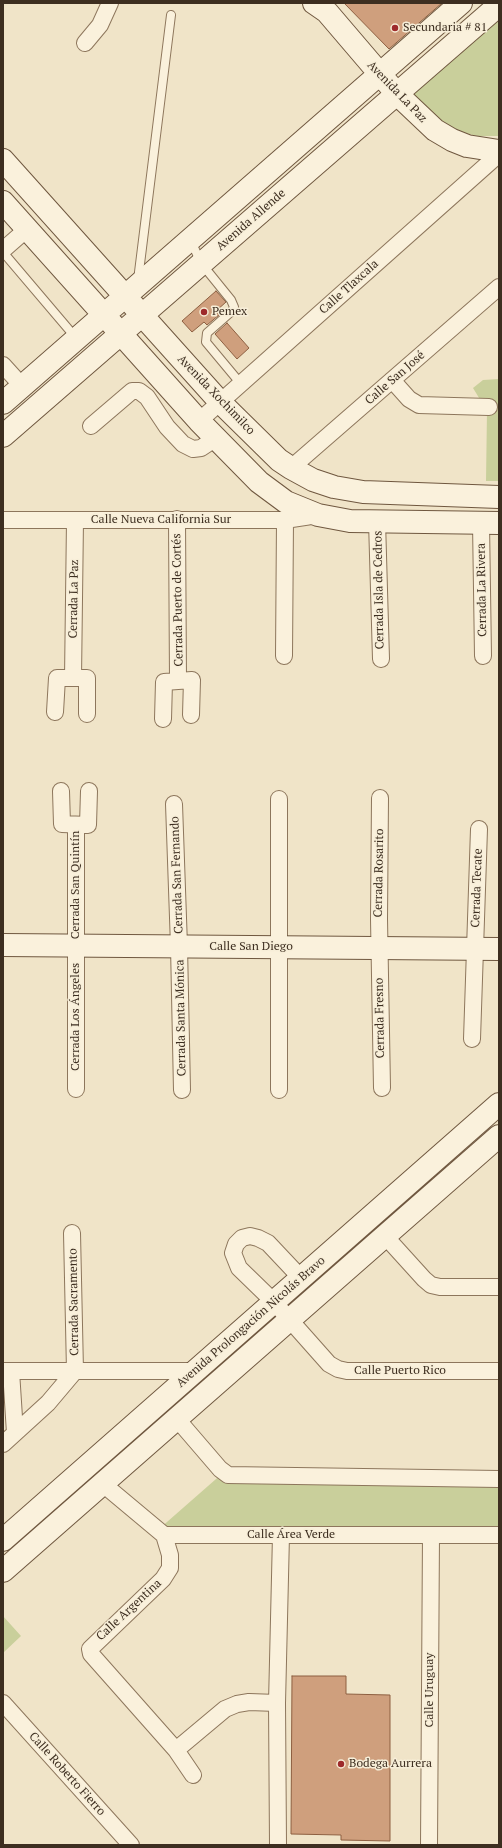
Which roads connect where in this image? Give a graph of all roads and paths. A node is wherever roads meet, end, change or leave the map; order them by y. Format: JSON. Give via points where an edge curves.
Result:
{"nodes":[{"id":1,"x":110,"y":3,"type":"edge"},
{"id":2,"x":314,"y":3,"type":"edge"},
{"id":3,"x":461,"y":3,"type":"edge"},
{"id":4,"x":499,"y":5,"type":"edge"},
{"id":5,"x":171,"y":15,"type":"dead end"},
{"id":6,"x":85,"y":43,"type":"dead end"},
{"id":7,"x":379,"y":74,"type":"junction"},
{"id":8,"x":396,"y":94,"type":"junction"},
{"id":9,"x":499,"y":153,"type":"edge"},
{"id":10,"x":3,"y":160,"type":"edge"},
{"id":11,"x":3,"y":202,"type":"edge"},
{"id":12,"x":27,"y":229,"type":"junction"},
{"id":13,"x":190,"y":239,"type":"junction"},
{"id":14,"x":3,"y":251,"type":"edge"},
{"id":15,"x":201,"y":263,"type":"junction"},
{"id":16,"x":499,"y":287,"type":"edge"},
{"id":17,"x":131,"y":290,"type":"junction"},
{"id":18,"x":104,"y":315,"type":"junction"},
{"id":19,"x":141,"y":315,"type":"junction"},
{"id":20,"x":121,"y":333,"type":"junction"},
{"id":21,"x":76,"y":338,"type":"junction"},
{"id":22,"x":3,"y":365,"type":"edge"},
{"id":23,"x":392,"y":380,"type":"junction"},
{"id":24,"x":241,"y":384,"type":"junction"},
{"id":25,"x":22,"y":386,"type":"junction"},
{"id":26,"x":220,"y":402,"type":"junction"},
{"id":27,"x":3,"y":403,"type":"edge"},
{"id":28,"x":489,"y":407,"type":"dead end"},
{"id":29,"x":199,"y":421,"type":"junction"},
{"id":30,"x":91,"y":426,"type":"dead end"},
{"id":31,"x":3,"y":436,"type":"edge"},
{"id":32,"x":216,"y":438,"type":"junction"},
{"id":33,"x":291,"y":468,"type":"junction"},
{"id":34,"x":499,"y":497,"type":"edge"},
{"id":35,"x":318,"y":516,"type":"junction"},
{"id":36,"x":3,"y":520,"type":"edge"},
{"id":37,"x":75,"y":520,"type":"junction"},
{"id":38,"x":177,"y":520,"type":"junction"},
{"id":39,"x":285,"y":520,"type":"junction"},
{"id":40,"x":378,"y":521,"type":"junction"},
{"id":41,"x":490,"y":523,"type":"edge"},
{"id":42,"x":284,"y":656,"type":"dead end"},
{"id":43,"x":483,"y":656,"type":"dead end"},
{"id":44,"x":381,"y":659,"type":"dead end"},
{"id":45,"x":80,"y":678,"type":"junction"},
{"id":46,"x":178,"y":681,"type":"junction"},
{"id":47,"x":55,"y":712,"type":"dead end"},
{"id":48,"x":87,"y":714,"type":"dead end"},
{"id":49,"x":191,"y":715,"type":"dead end"},
{"id":50,"x":163,"y":719,"type":"dead end"},
{"id":51,"x":61,"y":791,"type":"dead end"},
{"id":52,"x":89,"y":791,"type":"dead end"},
{"id":53,"x":380,"y":798,"type":"dead end"},
{"id":54,"x":279,"y":799,"type":"dead end"},
{"id":55,"x":174,"y":804,"type":"dead end"},
{"id":56,"x":75,"y":825,"type":"junction"},
{"id":57,"x":479,"y":829,"type":"dead end"},
{"id":58,"x":3,"y":945,"type":"edge"},
{"id":59,"x":76,"y":946,"type":"junction"},
{"id":60,"x":180,"y":946,"type":"junction"},
{"id":61,"x":279,"y":947,"type":"junction"},
{"id":62,"x":379,"y":947,"type":"junction"},
{"id":63,"x":475,"y":948,"type":"junction"},
{"id":64,"x":499,"y":949,"type":"edge"},
{"id":65,"x":472,"y":1039,"type":"dead end"},
{"id":66,"x":382,"y":1088,"type":"dead end"},
{"id":67,"x":76,"y":1089,"type":"dead end"},
{"id":68,"x":182,"y":1090,"type":"dead end"},
{"id":69,"x":279,"y":1090,"type":"dead end"},
{"id":70,"x":499,"y":1104,"type":"edge"},
{"id":71,"x":499,"y":1136,"type":"edge"},
{"id":72,"x":72,"y":1233,"type":"dead end"},
{"id":73,"x":385,"y":1236,"type":"junction"},
{"id":74,"x":301,"y":1278,"type":"junction"},
{"id":75,"x":499,"y":1287,"type":"edge"},
{"id":76,"x":274,"y":1302,"type":"junction"},
{"id":77,"x":290,"y":1320,"type":"junction"},
{"id":78,"x":7,"y":1371,"type":"edge"},
{"id":79,"x":75,"y":1371,"type":"junction"},
{"id":80,"x":196,"y":1371,"type":"junction"},
{"id":81,"x":499,"y":1371,"type":"edge"},
{"id":82,"x":177,"y":1419,"type":"junction"},
{"id":83,"x":15,"y":1433,"type":"junction"},
{"id":84,"x":3,"y":1444,"type":"edge"},
{"id":85,"x":499,"y":1479,"type":"edge"},
{"id":86,"x":103,"y":1484,"type":"junction"},
{"id":87,"x":164,"y":1535,"type":"junction"},
{"id":88,"x":281,"y":1535,"type":"junction"},
{"id":89,"x":431,"y":1535,"type":"junction"},
{"id":90,"x":499,"y":1536,"type":"edge"},
{"id":91,"x":3,"y":1540,"type":"edge"},
{"id":92,"x":3,"y":1571,"type":"edge"},
{"id":93,"x":3,"y":1703,"type":"edge"},
{"id":94,"x":277,"y":1703,"type":"junction"},
{"id":95,"x":176,"y":1750,"type":"junction"},
{"id":96,"x":192,"y":1775,"type":"dead end"},
{"id":97,"x":130,"y":1845,"type":"edge"},
{"id":98,"x":278,"y":1845,"type":"edge"},
{"id":99,"x":429,"y":1845,"type":"edge"}],
"edges":[{"from":1,"to":6,"type":"street","via":[[100,25]]},
{"from":2,"to":7,"type":"main road","name":"Avenida La Paz","via":[[327,12]]},
{"from":3,"to":7,"type":"main road"},
{"from":4,"to":8,"type":"main road","name":"Avenida Allende"},
{"from":5,"to":17,"type":"lane"},
{"from":7,"to":8,"type":"main road","name":"Avenida La Paz"},
{"from":7,"to":13,"type":"main road"},
{"from":8,"to":9,"type":"main road","name":"Avenida La Paz","via":[[435,130],[452,140]]},
{"from":8,"to":15,"type":"main road","name":"Avenida Allende"},
{"from":9,"to":24,"type":"street","name":"Calle Tlaxcala"},
{"from":10,"to":17,"type":"main road","name":"Avenida Xochimilco"},
{"from":11,"to":12,"type":"main road"},
{"from":12,"to":14,"type":"street"},
{"from":12,"to":18,"type":"main road"},
{"from":13,"to":15,"type":"lane"},
{"from":13,"to":17,"type":"main road"},
{"from":14,"to":21,"type":"lane"},
{"from":15,"to":19,"type":"main road","name":"Avenida Allende"},
{"from":15,"to":24,"type":"lane","via":[[234,307],[207,333],[206,342]]},
{"from":16,"to":23,"type":"street","name":"Calle San José"},
{"from":17,"to":18,"type":"main road"},
{"from":17,"to":19,"type":"main road","name":"Avenida Xochimilco"},
{"from":18,"to":20,"type":"main road"},
{"from":18,"to":21,"type":"main road"},
{"from":19,"to":20,"type":"main road","name":"Avenida Allende"},
{"from":19,"to":26,"type":"main road","name":"Avenida Xochimilco"},
{"from":20,"to":29,"type":"main road"},
{"from":20,"to":31,"type":"main road","name":"Avenida Allende"},
{"from":21,"to":25,"type":"main road"},
{"from":22,"to":25,"type":"street"},
{"from":23,"to":28,"type":"street","via":[[409,399],[419,405]]},
{"from":23,"to":33,"type":"street","name":"Calle San José"},
{"from":24,"to":26,"type":"street","name":"Calle Tlaxcala"},
{"from":25,"to":27,"type":"main road"},
{"from":26,"to":29,"type":"street","name":"Calle Tlaxcala"},
{"from":26,"to":33,"type":"main road","name":"Avenida Xochimilco"},
{"from":29,"to":32,"type":"main road"},
{"from":30,"to":32,"type":"street","via":[[132,391],[139,391],[183,444],[193,450]]},
{"from":32,"to":35,"type":"main road","via":[[259,482],[286,502]]},
{"from":33,"to":34,"type":"main road","name":"Avenida Xochimilco","via":[[313,480],[334,487],[363,492]]},
{"from":35,"to":39,"type":"street","name":"Calle Nueva California Sur"},
{"from":35,"to":40,"type":"main road","via":[[350,521]]},
{"from":36,"to":37,"type":"street","name":"Calle Nueva California Sur"},
{"from":37,"to":38,"type":"street","name":"Calle Nueva California Sur"},
{"from":37,"to":45,"type":"street","name":"Cerrada La Paz"},
{"from":38,"to":39,"type":"street","name":"Calle Nueva California Sur"},
{"from":38,"to":46,"type":"street","name":"Cerrada Puerto de Cortés"},
{"from":39,"to":42,"type":"street"},
{"from":40,"to":41,"type":"main road"},
{"from":40,"to":44,"type":"street","name":"Cerrada Isla de Cedros"},
{"from":41,"to":43,"type":"street","name":"Cerrada La Rivera"},
{"from":45,"to":47,"type":"street","via":[[57,678]]},
{"from":45,"to":48,"type":"street","name":"Cerrada La Paz"},
{"from":46,"to":49,"type":"street","via":[[192,680]]},
{"from":46,"to":50,"type":"street","via":[[164,682]]},
{"from":51,"to":56,"type":"street"},
{"from":52,"to":56,"type":"street"},
{"from":53,"to":62,"type":"street","name":"Cerrada Rosarito"},
{"from":54,"to":61,"type":"street"},
{"from":55,"to":60,"type":"street","name":"Cerrada San Fernando"},
{"from":56,"to":59,"type":"street","name":"Cerrada San Quintín"},
{"from":57,"to":63,"type":"street","name":"Cerrada Tecate"},
{"from":58,"to":59,"type":"main road","name":"Calle San Diego"},
{"from":59,"to":60,"type":"main road","name":"Calle San Diego"},
{"from":59,"to":67,"type":"street","name":"Cerrada Los Ángeles"},
{"from":60,"to":61,"type":"main road","name":"Calle San Diego"},
{"from":60,"to":68,"type":"street","name":"Cerrada Santa Mónica"},
{"from":61,"to":62,"type":"main road","name":"Calle San Diego"},
{"from":61,"to":69,"type":"street"},
{"from":62,"to":63,"type":"main road","name":"Calle San Diego"},
{"from":62,"to":66,"type":"street","name":"Cerrada Fresno"},
{"from":63,"to":64,"type":"main road","name":"Calle San Diego"},
{"from":63,"to":65,"type":"street","name":"Cerrada Tecate"},
{"from":70,"to":74,"type":"main road","name":"Avenida Prolongación Nicolás Bravo"},
{"from":71,"to":73,"type":"main road","name":"Avenida Prolongación Nicolás Bravo"},
{"from":72,"to":79,"type":"street","name":"Cerrada Sacramento"},
{"from":73,"to":75,"type":"street","via":[[431,1285]]},
{"from":73,"to":77,"type":"main road","name":"Avenida Prolongación Nicolás Bravo"},
{"from":74,"to":76,"type":"main road","name":"Avenida Prolongación Nicolás Bravo"},
{"from":74,"to":76,"type":"street","name":"Calle Puerto Rico","via":[[268,1244],[250,1236],[242,1238],[236,1244],[233,1253],[238,1268]]},
{"from":76,"to":77,"type":"street","name":"Calle Puerto Rico"},
{"from":76,"to":80,"type":"main road","name":"Avenida Prolongación Nicolás Bravo"},
{"from":77,"to":81,"type":"street","name":"Calle Puerto Rico","via":[[330,1364],[338,1369]]},
{"from":77,"to":82,"type":"main road","name":"Avenida Prolongación Nicolás Bravo"},
{"from":78,"to":79,"type":"street"},
{"from":78,"to":83,"type":"street"},
{"from":79,"to":80,"type":"street"},
{"from":79,"to":83,"type":"street","via":[[64,1386]]},
{"from":80,"to":91,"type":"main road","name":"Avenida Prolongación Nicolás Bravo"},
{"from":82,"to":85,"type":"street","via":[[220,1469],[228,1474]]},
{"from":82,"to":86,"type":"main road","name":"Avenida Prolongación Nicolás Bravo"},
{"from":83,"to":84,"type":"street"},
{"from":86,"to":87,"type":"street"},
{"from":86,"to":92,"type":"main road","name":"Avenida Prolongación Nicolás Bravo"},
{"from":87,"to":88,"type":"street","name":"Calle Área Verde"},
{"from":87,"to":95,"type":"street","name":"Calle Argentina","via":[[170,1555],[170,1568],[163,1579],[90,1649],[91,1654]]},
{"from":88,"to":89,"type":"street","name":"Calle Área Verde"},
{"from":88,"to":94,"type":"street"},
{"from":89,"to":90,"type":"street","name":"Calle Área Verde"},
{"from":89,"to":99,"type":"street","name":"Calle Uruguay"},
{"from":93,"to":97,"type":"street","name":"Calle Roberto Fierro"},
{"from":94,"to":95,"type":"street","via":[[249,1702],[225,1709]]},
{"from":94,"to":98,"type":"street"},
{"from":95,"to":96,"type":"street","name":"Calle Argentina"}]}
